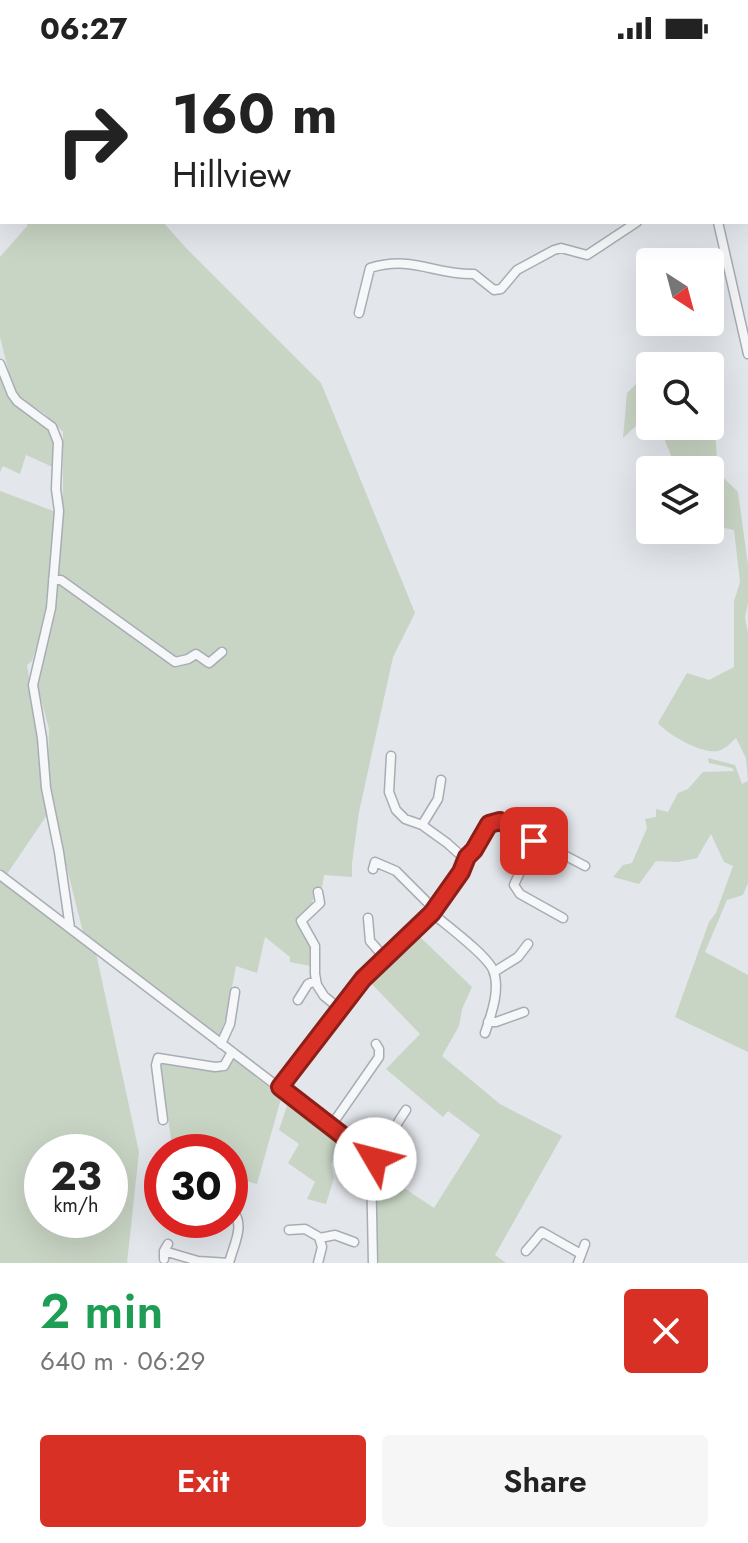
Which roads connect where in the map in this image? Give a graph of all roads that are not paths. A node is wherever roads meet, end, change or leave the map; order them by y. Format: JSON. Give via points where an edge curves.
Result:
{"nodes":[{"id":1,"x":634,"y":224,"type":"edge"},
{"id":2,"x":718,"y":224,"type":"edge"},
{"id":3,"x":359,"y":313,"type":"dead end"},
{"id":4,"x":748,"y":354,"type":"edge"},
{"id":5,"x":0,"y":364,"type":"edge"},
{"id":6,"x":53,"y":580,"type":"junction"},
{"id":7,"x":222,"y":652,"type":"dead end"},
{"id":8,"x":391,"y":756,"type":"dead end"},
{"id":9,"x":441,"y":779,"type":"dead end"},
{"id":10,"x":422,"y":825,"type":"junction"},
{"id":11,"x":534,"y":841,"type":"junction"},
{"id":12,"x":466,"y":860,"type":"junction"},
{"id":13,"x":585,"y":866,"type":"dead end"},
{"id":14,"x":373,"y":869,"type":"dead end"},
{"id":15,"x":0,"y":875,"type":"edge"},
{"id":16,"x":318,"y":892,"type":"dead end"},
{"id":17,"x":433,"y":912,"type":"junction"},
{"id":18,"x":368,"y":917,"type":"dead end"},
{"id":19,"x":563,"y":918,"type":"dead end"},
{"id":20,"x":70,"y":928,"type":"junction"},
{"id":21,"x":528,"y":944,"type":"dead end"},
{"id":22,"x":385,"y":958,"type":"junction"},
{"id":23,"x":494,"y":972,"type":"junction"},
{"id":24,"x":315,"y":981,"type":"junction"},
{"id":25,"x":235,"y":992,"type":"dead end"},
{"id":26,"x":298,"y":1000,"type":"dead end"},
{"id":27,"x":340,"y":1009,"type":"junction"},
{"id":28,"x":524,"y":1012,"type":"dead end"},
{"id":29,"x":488,"y":1022,"type":"junction"},
{"id":30,"x":485,"y":1033,"type":"dead end"},
{"id":31,"x":221,"y":1044,"type":"junction"},
{"id":32,"x":376,"y":1044,"type":"dead end"},
{"id":33,"x":232,"y":1052,"type":"junction"},
{"id":34,"x":280,"y":1087,"type":"junction"},
{"id":35,"x":406,"y":1110,"type":"dead end"},
{"id":36,"x":163,"y":1120,"type":"dead end"},
{"id":37,"x":331,"y":1126,"type":"junction"},
{"id":38,"x":371,"y":1164,"type":"junction"},
{"id":39,"x":289,"y":1230,"type":"dead end"},
{"id":40,"x":237,"y":1238,"type":"edge"},
{"id":41,"x":320,"y":1238,"type":"junction"},
{"id":42,"x":354,"y":1242,"type":"dead end"},
{"id":43,"x":585,"y":1244,"type":"dead end"},
{"id":44,"x":165,"y":1251,"type":"dead end"},
{"id":45,"x":526,"y":1251,"type":"dead end"},
{"id":46,"x":579,"y":1258,"type":"edge"},
{"id":47,"x":229,"y":1263,"type":"edge"},
{"id":48,"x":318,"y":1263,"type":"edge"},
{"id":49,"x":373,"y":1263,"type":"edge"}],
"edges":[{"from":1,"to":3,"type":"street","via":[[587,255],[554,250],[517,270],[501,289],[494,290],[474,274],[402,262],[370,268]]},
{"from":2,"to":4,"type":"street"},
{"from":5,"to":6,"type":"street","via":[[17,401],[52,427],[56,436],[59,511]]},
{"from":6,"to":7,"type":"street","via":[[61,580],[175,662],[196,654],[209,663]]},
{"from":6,"to":20,"type":"street","via":[[33,685]]},
{"from":8,"to":10,"type":"street","via":[[392,804],[405,819]]},
{"from":9,"to":10,"type":"street","via":[[438,799]]},
{"from":10,"to":12,"type":"street"},
{"from":11,"to":12,"type":"street","via":[[493,822]]},
{"from":11,"to":13,"type":"street"},
{"from":11,"to":19,"type":"street","via":[[514,885],[520,894]]},
{"from":12,"to":17,"type":"street"},
{"from":14,"to":17,"type":"street","via":[[375,862],[396,871]]},
{"from":15,"to":20,"type":"street"},
{"from":16,"to":24,"type":"street","via":[[320,903],[301,921],[315,946]]},
{"from":17,"to":22,"type":"street"},
{"from":17,"to":23,"type":"street"},
{"from":18,"to":22,"type":"street","via":[[370,941]]},
{"from":20,"to":31,"type":"street"},
{"from":21,"to":23,"type":"street"},
{"from":22,"to":27,"type":"street"},
{"from":23,"to":29,"type":"street","via":[[496,990]]},
{"from":24,"to":26,"type":"street"},
{"from":24,"to":27,"type":"street"},
{"from":25,"to":31,"type":"street"},
{"from":27,"to":34,"type":"street"},
{"from":28,"to":29,"type":"street"},
{"from":29,"to":30,"type":"street"},
{"from":31,"to":33,"type":"street"},
{"from":32,"to":37,"type":"street","via":[[379,1057]]},
{"from":33,"to":34,"type":"street"},
{"from":33,"to":36,"type":"street","via":[[224,1066],[215,1067],[158,1058]]},
{"from":34,"to":37,"type":"street"},
{"from":35,"to":38,"type":"street"},
{"from":37,"to":38,"type":"street"},
{"from":38,"to":49,"type":"street"},
{"from":39,"to":41,"type":"street","via":[[310,1230]]},
{"from":40,"to":47,"type":"street"},
{"from":41,"to":42,"type":"street","via":[[335,1235]]},
{"from":41,"to":48,"type":"street"},
{"from":43,"to":46,"type":"street"},
{"from":44,"to":47,"type":"street"},
{"from":45,"to":46,"type":"street","via":[[542,1232]]}]}
